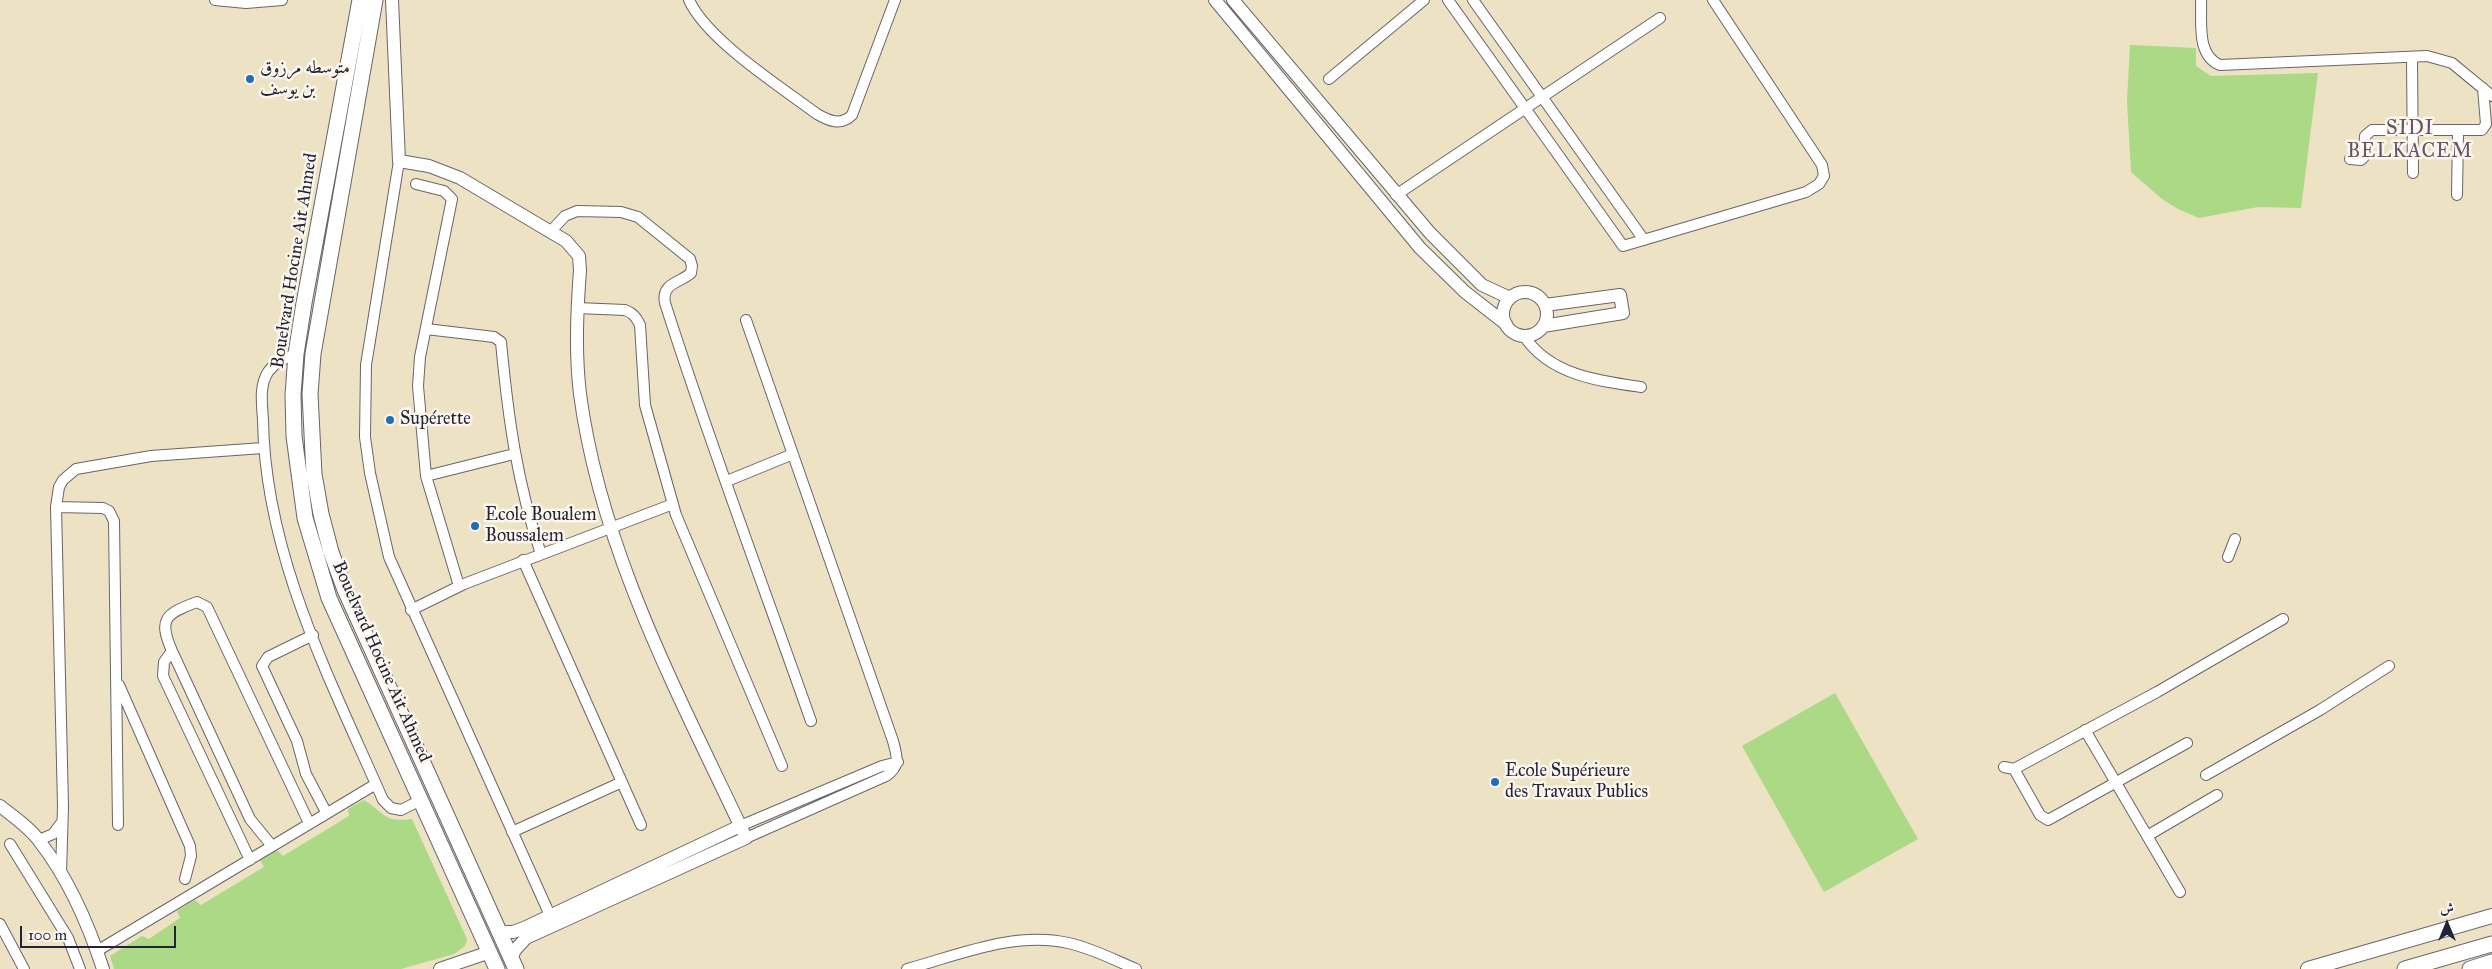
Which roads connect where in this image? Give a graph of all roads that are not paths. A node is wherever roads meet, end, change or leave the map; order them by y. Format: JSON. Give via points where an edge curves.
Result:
{"nodes":[{"id":1,"x":215,"y":0,"type":"edge"},
{"id":2,"x":282,"y":0,"type":"edge"},
{"id":3,"x":360,"y":0,"type":"edge"},
{"id":4,"x":375,"y":0,"type":"edge"},
{"id":5,"x":392,"y":0,"type":"edge"},
{"id":6,"x":689,"y":0,"type":"edge"},
{"id":7,"x":894,"y":0,"type":"edge"},
{"id":8,"x":1215,"y":0,"type":"edge"},
{"id":9,"x":1233,"y":0,"type":"edge"},
{"id":10,"x":1424,"y":0,"type":"edge"},
{"id":11,"x":1448,"y":0,"type":"edge"},
{"id":12,"x":1473,"y":0,"type":"edge"},
{"id":13,"x":1713,"y":0,"type":"edge"},
{"id":14,"x":2201,"y":0,"type":"edge"},
{"id":15,"x":1660,"y":18,"type":"dead end"},
{"id":16,"x":2412,"y":57,"type":"junction"},
{"id":17,"x":1329,"y":79,"type":"dead end"},
{"id":18,"x":2483,"y":88,"type":"junction"},
{"id":19,"x":2492,"y":96,"type":"edge"},
{"id":20,"x":1542,"y":97,"type":"junction"},
{"id":21,"x":1526,"y":108,"type":"junction"},
{"id":22,"x":2414,"y":130,"type":"junction"},
{"id":23,"x":2458,"y":131,"type":"junction"},
{"id":24,"x":2350,"y":159,"type":"dead end"},
{"id":25,"x":399,"y":161,"type":"junction"},
{"id":26,"x":2413,"y":173,"type":"dead end"},
{"id":27,"x":416,"y":184,"type":"dead end"},
{"id":28,"x":1396,"y":195,"type":"junction"},
{"id":29,"x":2457,"y":195,"type":"dead end"},
{"id":30,"x":550,"y":232,"type":"junction"},
{"id":31,"x":1644,"y":240,"type":"junction"},
{"id":32,"x":1510,"y":298,"type":"junction"},
{"id":33,"x":1545,"y":305,"type":"junction"},
{"id":34,"x":577,"y":308,"type":"junction"},
{"id":35,"x":746,"y":320,"type":"dead end"},
{"id":36,"x":1506,"y":324,"type":"junction"},
{"id":37,"x":1543,"y":326,"type":"junction"},
{"id":38,"x":426,"y":329,"type":"junction"},
{"id":39,"x":1524,"y":336,"type":"junction"},
{"id":40,"x":296,"y":354,"type":"junction"},
{"id":41,"x":1641,"y":387,"type":"dead end"},
{"id":42,"x":263,"y":448,"type":"junction"},
{"id":43,"x":514,"y":454,"type":"junction"},
{"id":44,"x":793,"y":454,"type":"junction"},
{"id":45,"x":426,"y":476,"type":"junction"},
{"id":46,"x":727,"y":481,"type":"junction"},
{"id":47,"x":673,"y":504,"type":"junction"},
{"id":48,"x":56,"y":507,"type":"junction"},
{"id":49,"x":611,"y":529,"type":"junction"},
{"id":50,"x":2235,"y":539,"type":"dead end"},
{"id":51,"x":542,"y":554,"type":"junction"},
{"id":52,"x":2228,"y":557,"type":"dead end"},
{"id":53,"x":523,"y":560,"type":"junction"},
{"id":54,"x":458,"y":586,"type":"junction"},
{"id":55,"x":411,"y":610,"type":"junction"},
{"id":56,"x":2283,"y":619,"type":"dead end"},
{"id":57,"x":313,"y":635,"type":"junction"},
{"id":58,"x":172,"y":651,"type":"junction"},
{"id":59,"x":2389,"y":666,"type":"dead end"},
{"id":60,"x":117,"y":680,"type":"junction"},
{"id":61,"x":811,"y":721,"type":"dead end"},
{"id":62,"x":2085,"y":730,"type":"junction"},
{"id":63,"x":2187,"y":743,"type":"dead end"},
{"id":64,"x":782,"y":766,"type":"dead end"},
{"id":65,"x":2206,"y":775,"type":"dead end"},
{"id":66,"x":622,"y":782,"type":"junction"},
{"id":67,"x":2117,"y":783,"type":"junction"},
{"id":68,"x":376,"y":784,"type":"junction"},
{"id":69,"x":2217,"y":795,"type":"dead end"},
{"id":70,"x":421,"y":800,"type":"junction"},
{"id":71,"x":0,"y":806,"type":"edge"},
{"id":72,"x":326,"y":812,"type":"junction"},
{"id":73,"x":0,"y":816,"type":"edge"},
{"id":74,"x":62,"y":822,"type":"junction"},
{"id":75,"x":309,"y":823,"type":"junction"},
{"id":76,"x":118,"y":825,"type":"dead end"},
{"id":77,"x":641,"y":826,"type":"dead end"},
{"id":78,"x":512,"y":832,"type":"junction"},
{"id":79,"x":743,"y":832,"type":"junction"},
{"id":80,"x":2147,"y":836,"type":"junction"},
{"id":81,"x":39,"y":840,"type":"junction"},
{"id":82,"x":10,"y":844,"type":"dead end"},
{"id":83,"x":272,"y":846,"type":"junction"},
{"id":84,"x":250,"y":860,"type":"junction"},
{"id":85,"x":60,"y":875,"type":"junction"},
{"id":86,"x":185,"y":878,"type":"dead end"},
{"id":87,"x":2180,"y":892,"type":"dead end"},
{"id":88,"x":2492,"y":916,"type":"edge"},
{"id":89,"x":552,"y":920,"type":"junction"},
{"id":90,"x":0,"y":924,"type":"edge"},
{"id":91,"x":499,"y":932,"type":"junction"},
{"id":92,"x":2492,"y":944,"type":"edge"},
{"id":93,"x":97,"y":951,"type":"junction"},
{"id":94,"x":490,"y":952,"type":"junction"},
{"id":95,"x":2492,"y":962,"type":"edge"},
{"id":96,"x":513,"y":964,"type":"edge"},
{"id":97,"x":24,"y":969,"type":"edge"},
{"id":98,"x":80,"y":969,"type":"edge"},
{"id":99,"x":103,"y":969,"type":"edge"},
{"id":100,"x":440,"y":969,"type":"edge"},
{"id":101,"x":497,"y":969,"type":"edge"},
{"id":102,"x":907,"y":969,"type":"edge"},
{"id":103,"x":1136,"y":969,"type":"edge"},
{"id":104,"x":2308,"y":969,"type":"edge"},
{"id":105,"x":2405,"y":969,"type":"edge"},
{"id":106,"x":2470,"y":969,"type":"edge"}],
"edges":[{"from":1,"to":2,"type":"street","via":[[246,3]]},
{"from":3,"to":40,"type":"main road","name":"Bouelvard Hocine Ait Ahmed"},
{"from":4,"to":91,"type":"main road","via":[[313,354],[310,394],[314,474],[320,514],[345,590]]},
{"from":5,"to":25,"type":"street"},
{"from":6,"to":7,"type":"street","via":[[700,18],[723,42],[817,114],[834,122],[852,115]]},
{"from":8,"to":36,"type":"street","via":[[1420,248],[1465,292]]},
{"from":9,"to":28,"type":"street"},
{"from":10,"to":17,"type":"street"},
{"from":11,"to":21,"type":"street"},
{"from":12,"to":20,"type":"street"},
{"from":13,"to":31,"type":"street","via":[[1822,165],[1824,176],[1819,184],[1806,192]]},
{"from":14,"to":16,"type":"street","via":[[2203,47],[2211,60],[2220,65]]},
{"from":15,"to":20,"type":"street"},
{"from":16,"to":18,"type":"street","via":[[2440,58],[2452,63]]},
{"from":16,"to":22,"type":"street"},
{"from":18,"to":19,"type":"street"},
{"from":18,"to":23,"type":"street","via":[[2485,128]]},
{"from":20,"to":21,"type":"street"},
{"from":20,"to":31,"type":"street"},
{"from":21,"to":28,"type":"street"},
{"from":21,"to":31,"type":"street","via":[[1623,246]]},
{"from":22,"to":23,"type":"street"},
{"from":22,"to":24,"type":"street","via":[[2372,130],[2365,136],[2364,157],[2361,160]]},
{"from":22,"to":26,"type":"street"},
{"from":23,"to":29,"type":"street"},
{"from":25,"to":30,"type":"street","via":[[429,166],[460,178]]},
{"from":25,"to":55,"type":"street","via":[[371,329],[364,401],[366,446],[377,508],[389,557]]},
{"from":27,"to":38,"type":"street","via":[[444,191],[452,199]]},
{"from":28,"to":32,"type":"street","via":[[1482,285]]},
{"from":30,"to":34,"type":"street","via":[[571,245],[579,256]]},
{"from":30,"to":46,"type":"street","via":[[565,216],[577,211],[621,212],[638,217],[690,259],[691,272],[670,284],[664,299],[692,390]]},
{"from":32,"to":33,"type":"street","via":[[1529,292]]},
{"from":32,"to":36,"type":"street","via":[[1504,310]]},
{"from":33,"to":37,"type":"street"},
{"from":33,"to":37,"type":"street","via":[[1620,295],[1623,313]]},
{"from":34,"to":47,"type":"street","via":[[625,310],[632,313],[640,325],[645,405]]},
{"from":34,"to":49,"type":"street","via":[[581,400]]},
{"from":35,"to":44,"type":"street"},
{"from":36,"to":39,"type":"street","via":[[1516,334]]},
{"from":37,"to":39,"type":"street"},
{"from":38,"to":43,"type":"street","via":[[499,340]]},
{"from":38,"to":45,"type":"street","via":[[418,386]]},
{"from":39,"to":41,"type":"street","via":[[1532,349],[1569,372],[1604,382]]},
{"from":40,"to":42,"type":"street","via":[[279,361],[264,380]]},
{"from":40,"to":70,"type":"main road","name":"Bouelvard Hocine Ait Ahmed","via":[[293,395],[296,461],[315,558],[329,598]]},
{"from":42,"to":48,"type":"street","via":[[151,456],[76,469],[59,487]]},
{"from":42,"to":57,"type":"street","via":[[276,530]]},
{"from":43,"to":45,"type":"street"},
{"from":43,"to":51,"type":"street","via":[[524,499]]},
{"from":44,"to":46,"type":"street"},
{"from":44,"to":79,"type":"street","via":[[898,762],[882,766]]},
{"from":45,"to":54,"type":"street"},
{"from":46,"to":61,"type":"street"},
{"from":47,"to":49,"type":"street"},
{"from":47,"to":64,"type":"street","via":[[735,660]]},
{"from":48,"to":60,"type":"street","via":[[103,508],[114,521]]},
{"from":48,"to":74,"type":"street"},
{"from":49,"to":51,"type":"street"},
{"from":49,"to":79,"type":"street","via":[[684,707]]},
{"from":50,"to":52,"type":"street"},
{"from":51,"to":53,"type":"street"},
{"from":53,"to":54,"type":"street"},
{"from":53,"to":66,"type":"street"},
{"from":54,"to":55,"type":"street"},
{"from":55,"to":78,"type":"street"},
{"from":56,"to":62,"type":"street"},
{"from":57,"to":68,"type":"street"},
{"from":57,"to":72,"type":"street","via":[[264,659],[262,666],[297,741],[306,774]]},
{"from":58,"to":75,"type":"street","via":[[164,631],[166,620],[193,603],[204,604]]},
{"from":58,"to":83,"type":"street","via":[[250,819]]},
{"from":58,"to":84,"type":"street","via":[[164,662],[164,676]]},
{"from":59,"to":65,"type":"street"},
{"from":60,"to":76,"type":"street"},
{"from":60,"to":86,"type":"street","via":[[190,846],[191,856]]},
{"from":62,"to":67,"type":"street"},
{"from":62,"to":67,"type":"street","via":[[2009,768],[2040,816],[2048,820]]},
{"from":63,"to":67,"type":"street"},
{"from":66,"to":77,"type":"street"},
{"from":66,"to":78,"type":"street"},
{"from":67,"to":80,"type":"street"},
{"from":68,"to":70,"type":"street","via":[[383,800],[391,808],[407,809]]},
{"from":68,"to":72,"type":"street"},
{"from":69,"to":80,"type":"street"},
{"from":70,"to":94,"type":"main road","name":"Bouelvard Hocine Ait Ahmed"},
{"from":71,"to":81,"type":"street"},
{"from":72,"to":75,"type":"street"},
{"from":73,"to":85,"type":"street","via":[[33,844]]},
{"from":74,"to":81,"type":"street","via":[[53,834]]},
{"from":74,"to":85,"type":"street"},
{"from":75,"to":83,"type":"street"},
{"from":78,"to":89,"type":"street"},
{"from":79,"to":89,"type":"street"},
{"from":80,"to":87,"type":"street"},
{"from":81,"to":85,"type":"street"},
{"from":82,"to":98,"type":"street","via":[[68,938]]},
{"from":83,"to":84,"type":"street"},
{"from":84,"to":93,"type":"street"},
{"from":85,"to":93,"type":"street"},
{"from":88,"to":104,"type":"main road"},
{"from":89,"to":91,"type":"street"},
{"from":89,"to":96,"type":"street","via":[[515,950]]},
{"from":90,"to":97,"type":"street"},
{"from":91,"to":96,"type":"main road"},
{"from":92,"to":105,"type":"main road"},
{"from":93,"to":99,"type":"street"},
{"from":94,"to":100,"type":"street"},
{"from":94,"to":101,"type":"main road","name":"Bouelvard Hocine Ait Ahmed"},
{"from":95,"to":106,"type":"main road"},
{"from":102,"to":103,"type":"street","via":[[1011,941],[1039,939],[1080,946]]}]}
